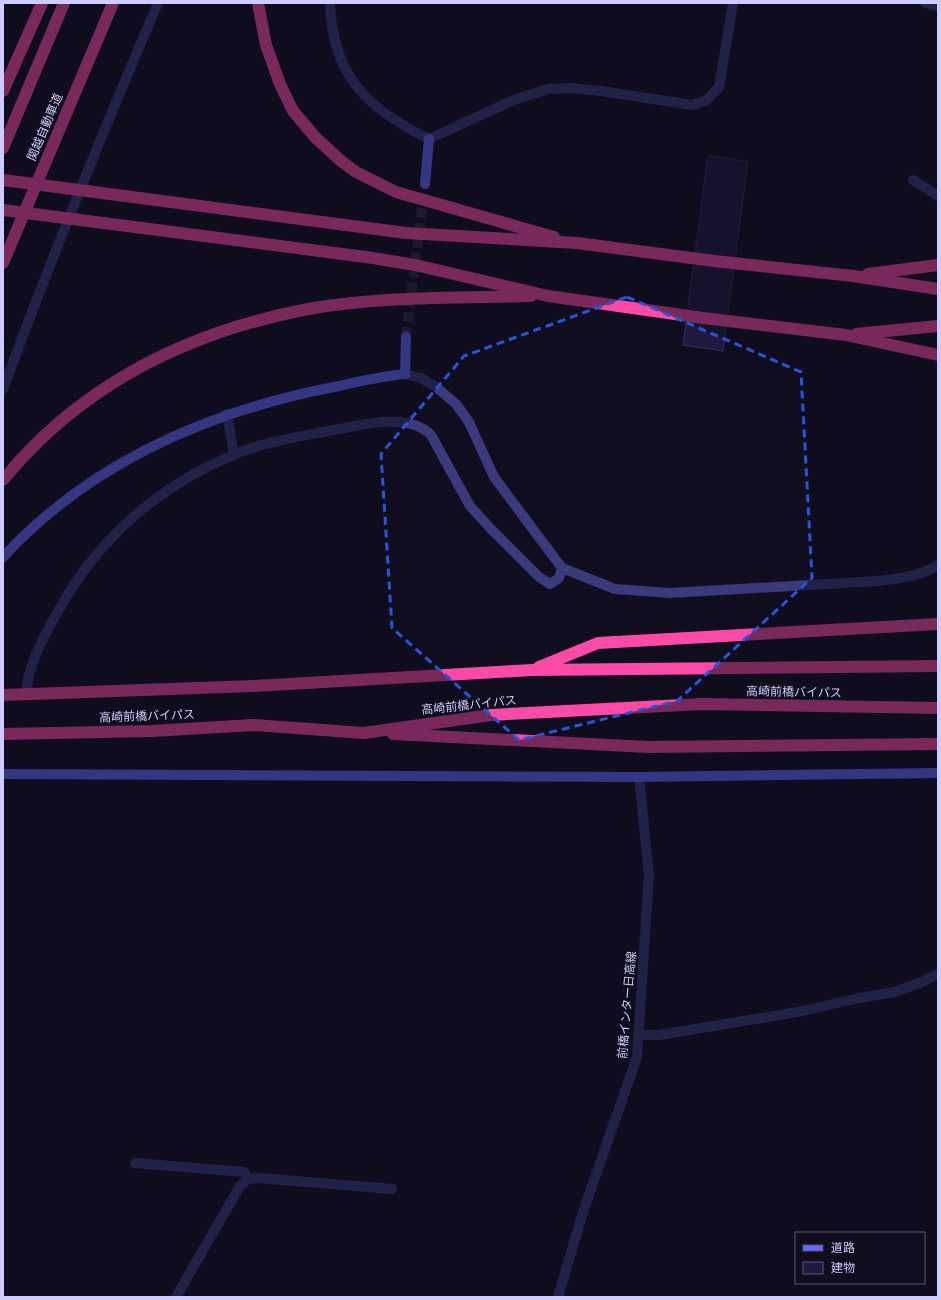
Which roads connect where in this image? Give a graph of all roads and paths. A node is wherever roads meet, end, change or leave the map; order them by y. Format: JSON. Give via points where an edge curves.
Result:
{"nodes":[{"id":1,"x":42,"y":3,"type":"edge"},
{"id":2,"x":64,"y":3,"type":"edge"},
{"id":3,"x":113,"y":3,"type":"edge"},
{"id":4,"x":158,"y":3,"type":"edge"},
{"id":5,"x":258,"y":3,"type":"edge"},
{"id":6,"x":330,"y":3,"type":"edge"},
{"id":7,"x":733,"y":3,"type":"edge"},
{"id":8,"x":925,"y":3,"type":"edge"},
{"id":9,"x":938,"y":6,"type":"edge"},
{"id":10,"x":3,"y":91,"type":"edge"},
{"id":11,"x":429,"y":139,"type":"junction"},
{"id":12,"x":3,"y":148,"type":"edge"},
{"id":13,"x":3,"y":180,"type":"edge"},
{"id":14,"x":913,"y":180,"type":"dead end"},
{"id":15,"x":425,"y":184,"type":"tunnel mouth"},
{"id":16,"x":938,"y":196,"type":"edge"},
{"id":17,"x":3,"y":210,"type":"edge"},
{"id":18,"x":576,"y":243,"type":"junction"},
{"id":19,"x":3,"y":263,"type":"edge"},
{"id":20,"x":938,"y":265,"type":"edge"},
{"id":21,"x":853,"y":276,"type":"junction"},
{"id":22,"x":938,"y":289,"type":"edge"},
{"id":23,"x":548,"y":296,"type":"junction"},
{"id":24,"x":938,"y":326,"type":"edge"},
{"id":25,"x":846,"y":335,"type":"junction"},
{"id":26,"x":406,"y":337,"type":"tunnel mouth"},
{"id":27,"x":938,"y":355,"type":"edge"},
{"id":28,"x":405,"y":374,"type":"junction"},
{"id":29,"x":3,"y":389,"type":"edge"},
{"id":30,"x":227,"y":414,"type":"junction"},
{"id":31,"x":234,"y":455,"type":"junction"},
{"id":32,"x":3,"y":480,"type":"edge"},
{"id":33,"x":3,"y":557,"type":"edge"},
{"id":34,"x":938,"y":565,"type":"edge"},
{"id":35,"x":562,"y":568,"type":"junction"},
{"id":36,"x":938,"y":624,"type":"edge"},
{"id":37,"x":938,"y":666,"type":"edge"},
{"id":38,"x":532,"y":670,"type":"junction"},
{"id":39,"x":26,"y":694,"type":"junction"},
{"id":40,"x":3,"y":695,"type":"edge"},
{"id":41,"x":938,"y":708,"type":"edge"},
{"id":42,"x":364,"y":733,"type":"junction"},
{"id":43,"x":3,"y":734,"type":"edge"},
{"id":44,"x":935,"y":744,"type":"edge"},
{"id":45,"x":938,"y":773,"type":"edge"},
{"id":46,"x":3,"y":774,"type":"edge"},
{"id":47,"x":639,"y":776,"type":"junction"},
{"id":48,"x":938,"y":974,"type":"edge"},
{"id":49,"x":639,"y":1035,"type":"junction"},
{"id":50,"x":135,"y":1163,"type":"dead end"},
{"id":51,"x":248,"y":1179,"type":"junction"},
{"id":52,"x":392,"y":1189,"type":"dead end"},
{"id":53,"x":176,"y":1297,"type":"edge"},
{"id":54,"x":558,"y":1297,"type":"edge"}],
"edges":[{"from":1,"to":10,"type":"highway"},
{"from":2,"to":12,"type":"highway"},
{"from":3,"to":19,"type":"highway","name":"関越自動車道"},
{"from":4,"to":29,"type":"street","via":[[52,258]]},
{"from":5,"to":18,"type":"highway","via":[[266,46],[280,84],[294,111],[316,138],[346,165],[375,183],[396,192]]},
{"from":6,"to":11,"type":"street","via":[[337,49],[346,72],[358,90],[389,117]]},
{"from":7,"to":11,"type":"street","via":[[719,87],[707,100],[692,104],[601,90],[548,89],[514,100]]},
{"from":8,"to":9,"type":"street"},
{"from":11,"to":15,"type":"street"},
{"from":13,"to":18,"type":"highway","via":[[406,233]]},
{"from":14,"to":16,"type":"street"},
{"from":17,"to":23,"type":"highway","via":[[373,258],[415,265]]},
{"from":18,"to":21,"type":"highway"},
{"from":20,"to":21,"type":"highway"},
{"from":21,"to":22,"type":"highway"},
{"from":23,"to":25,"type":"highway"},
{"from":23,"to":32,"type":"highway","via":[[415,299],[364,303],[308,309],[230,329],[172,350],[119,378],[92,396],[34,444]]},
{"from":24,"to":25,"type":"highway"},
{"from":25,"to":27,"type":"highway"},
{"from":26,"to":28,"type":"street"},
{"from":28,"to":30,"type":"street","via":[[381,376],[299,393]]},
{"from":28,"to":35,"type":"street","via":[[421,378],[456,404],[469,422],[494,477]]},
{"from":30,"to":31,"type":"street"},
{"from":30,"to":33,"type":"street","via":[[160,443],[97,477],[40,521]]},
{"from":31,"to":35,"type":"street","via":[[277,442],[352,426],[398,422],[415,424],[431,435],[470,506],[539,577],[550,584],[559,578]]},
{"from":31,"to":39,"type":"street","via":[[158,496],[138,511],[109,540],[77,580],[37,649],[29,671]]},
{"from":34,"to":35,"type":"street","via":[[898,579],[670,593],[615,589]]},
{"from":36,"to":38,"type":"highway","via":[[598,644]]},
{"from":37,"to":38,"type":"highway","name":"高崎前橋バイパス"},
{"from":38,"to":39,"type":"highway","name":"高崎前橋バイパス","via":[[254,686]]},
{"from":39,"to":40,"type":"highway","name":"高崎前橋バイパス"},
{"from":41,"to":42,"type":"highway","name":"高崎前橋バイパス","via":[[702,704],[490,715]]},
{"from":42,"to":43,"type":"highway","name":"高崎前橋バイパス","via":[[253,725],[152,731]]},
{"from":42,"to":44,"type":"highway","via":[[648,747]]},
{"from":45,"to":47,"type":"street"},
{"from":46,"to":47,"type":"street"},
{"from":47,"to":49,"type":"street","name":"前橋インター日高線","via":[[649,875]]},
{"from":48,"to":49,"type":"street","via":[[895,992],[798,1012],[659,1035]]},
{"from":49,"to":54,"type":"street","name":"前橋インター日高線","via":[[637,1058],[583,1212]]},
{"from":50,"to":51,"type":"street","via":[[244,1172]]},
{"from":51,"to":52,"type":"street"},
{"from":51,"to":53,"type":"street","via":[[240,1186]]}]}
